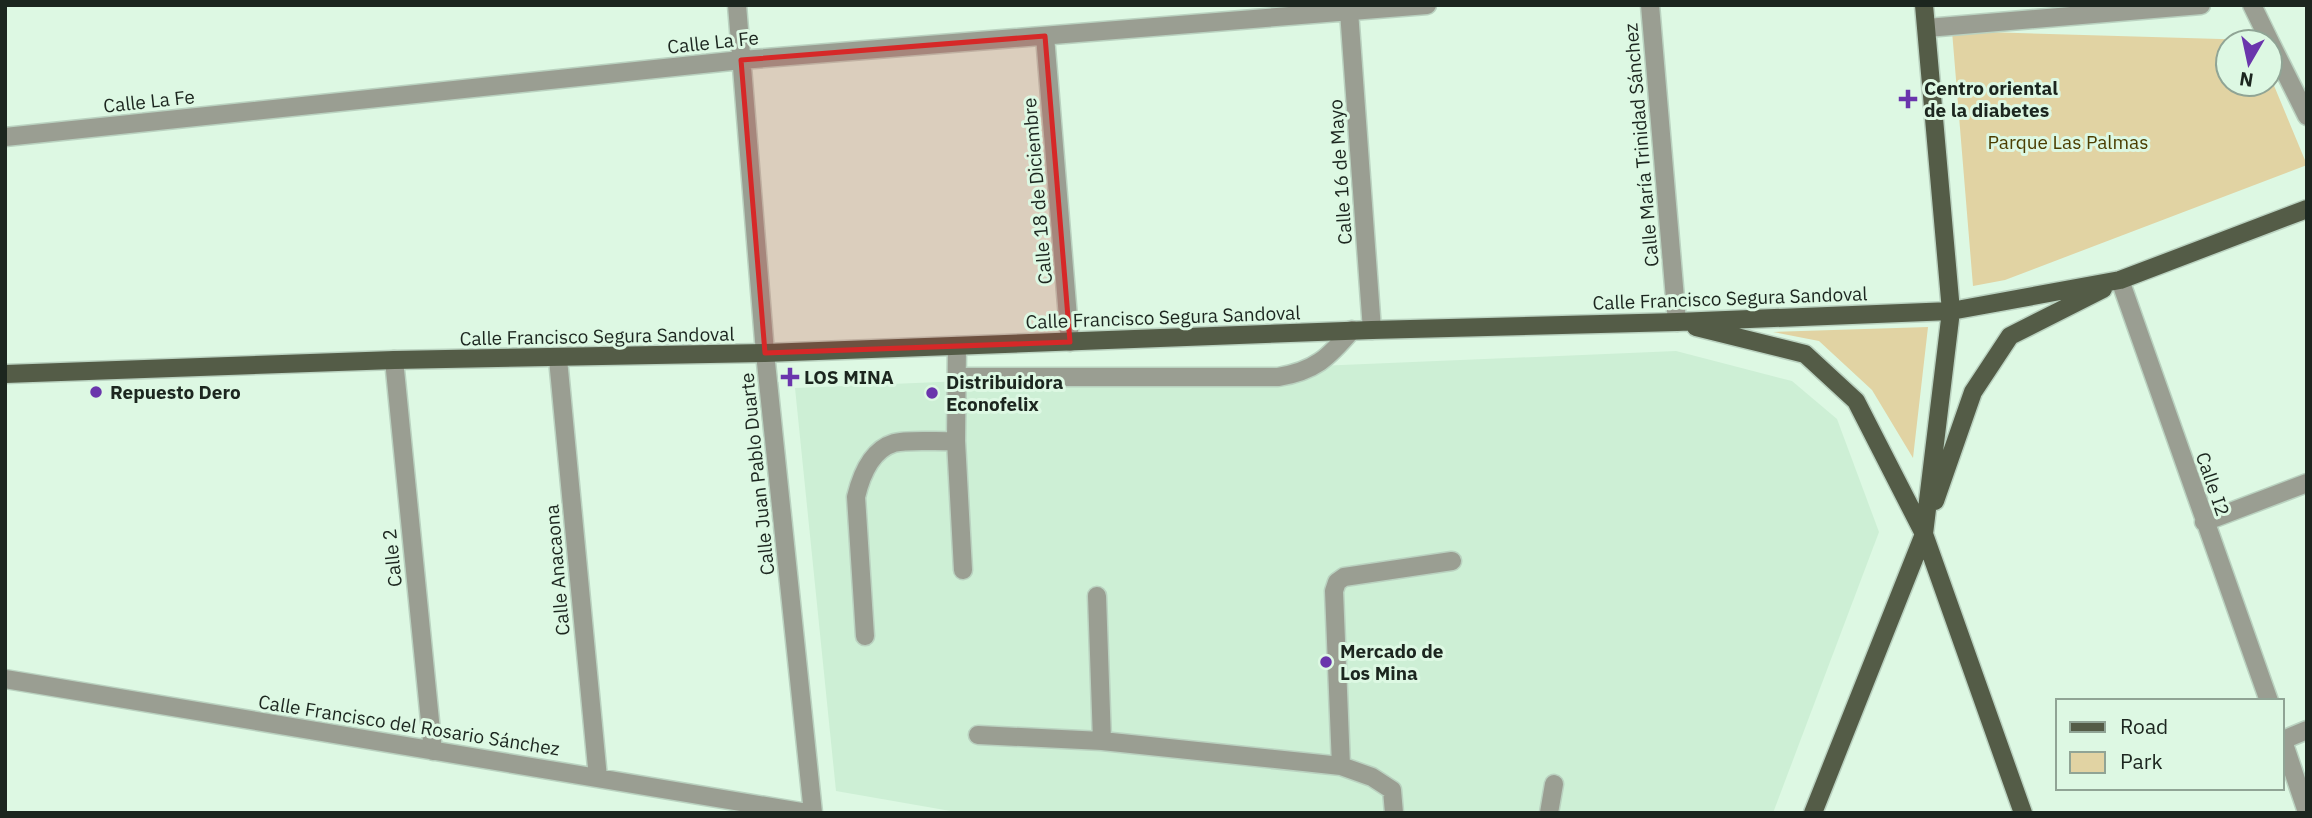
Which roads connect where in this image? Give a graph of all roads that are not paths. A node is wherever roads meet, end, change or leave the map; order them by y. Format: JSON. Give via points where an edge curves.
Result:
{"nodes":[{"id":1,"x":737,"y":5,"type":"edge"},
{"id":2,"x":1427,"y":5,"type":"edge"},
{"id":3,"x":1650,"y":5,"type":"edge"},
{"id":4,"x":1924,"y":5,"type":"edge"},
{"id":5,"x":2201,"y":5,"type":"edge"},
{"id":6,"x":2252,"y":5,"type":"edge"},
{"id":7,"x":1349,"y":11,"type":"junction"},
{"id":8,"x":1927,"y":28,"type":"junction"},
{"id":9,"x":2263,"y":28,"type":"edge"},
{"id":10,"x":1045,"y":36,"type":"junction"},
{"id":11,"x":741,"y":60,"type":"junction"},
{"id":12,"x":2284,"y":70,"type":"edge"},
{"id":13,"x":2307,"y":116,"type":"edge"},
{"id":14,"x":5,"y":136,"type":"edge"},
{"id":15,"x":2307,"y":209,"type":"edge"},
{"id":16,"x":2120,"y":280,"type":"junction"},
{"id":17,"x":1951,"y":311,"type":"junction"},
{"id":18,"x":1677,"y":322,"type":"junction"},
{"id":19,"x":1352,"y":330,"type":"junction"},
{"id":20,"x":1373,"y":330,"type":"junction"},
{"id":21,"x":1070,"y":342,"type":"junction"},
{"id":22,"x":957,"y":346,"type":"junction"},
{"id":23,"x":765,"y":353,"type":"junction"},
{"id":24,"x":558,"y":359,"type":"junction"},
{"id":25,"x":394,"y":360,"type":"junction"},
{"id":26,"x":5,"y":374,"type":"edge"},
{"id":27,"x":958,"y":377,"type":"junction"},
{"id":28,"x":956,"y":441,"type":"junction"},
{"id":29,"x":2307,"y":482,"type":"edge"},
{"id":30,"x":2204,"y":522,"type":"junction"},
{"id":31,"x":1924,"y":534,"type":"junction"},
{"id":32,"x":1452,"y":561,"type":"dead end"},
{"id":33,"x":963,"y":570,"type":"dead end"},
{"id":34,"x":1097,"y":596,"type":"dead end"},
{"id":35,"x":865,"y":636,"type":"dead end"},
{"id":36,"x":5,"y":679,"type":"edge"},
{"id":37,"x":2268,"y":699,"type":"edge"},
{"id":38,"x":2307,"y":730,"type":"edge"},
{"id":39,"x":978,"y":735,"type":"dead end"},
{"id":40,"x":2284,"y":739,"type":"edge"},
{"id":41,"x":1102,"y":741,"type":"junction"},
{"id":42,"x":2284,"y":742,"type":"edge"},
{"id":43,"x":433,"y":751,"type":"junction"},
{"id":44,"x":1340,"y":766,"type":"junction"},
{"id":45,"x":598,"y":778,"type":"junction"},
{"id":46,"x":1554,"y":784,"type":"dead end"},
{"id":47,"x":2307,"y":812,"type":"edge"},
{"id":48,"x":807,"y":813,"type":"edge"},
{"id":49,"x":813,"y":813,"type":"edge"},
{"id":50,"x":1394,"y":813,"type":"edge"},
{"id":51,"x":1549,"y":813,"type":"edge"},
{"id":52,"x":1813,"y":813,"type":"edge"},
{"id":53,"x":2023,"y":813,"type":"edge"}],
"edges":[{"from":1,"to":11,"type":"street","name":"Calle Juan Pablo Duarte"},
{"from":2,"to":7,"type":"street","name":"Calle La Fe"},
{"from":3,"to":18,"type":"street","name":"Calle María Trinidad Sánchez"},
{"from":4,"to":8,"type":"main road"},
{"from":5,"to":8,"type":"street"},
{"from":6,"to":9,"type":"street"},
{"from":7,"to":10,"type":"street","name":"Calle La Fe"},
{"from":7,"to":20,"type":"street","name":"Calle 16 de Mayo"},
{"from":8,"to":17,"type":"main road"},
{"from":10,"to":11,"type":"street","name":"Calle La Fe"},
{"from":10,"to":21,"type":"street","name":"Calle 18 de Diciembre"},
{"from":11,"to":14,"type":"street","name":"Calle La Fe"},
{"from":11,"to":23,"type":"street","name":"Calle Juan Pablo Duarte"},
{"from":12,"to":13,"type":"street"},
{"from":15,"to":16,"type":"main road","name":"Calle Francisco Segura Sandoval"},
{"from":16,"to":17,"type":"main road","name":"Calle Francisco Segura Sandoval"},
{"from":16,"to":30,"type":"street","name":"Calle I2"},
{"from":16,"to":31,"type":"main road","via":[[2010,335],[1973,392]]},
{"from":17,"to":18,"type":"main road","name":"Calle Francisco Segura Sandoval"},
{"from":17,"to":31,"type":"main road"},
{"from":18,"to":20,"type":"main road","name":"Calle Francisco Segura Sandoval"},
{"from":18,"to":31,"type":"main road","via":[[1805,354],[1856,401]]},
{"from":19,"to":20,"type":"main road","name":"Calle Francisco Segura Sandoval"},
{"from":19,"to":21,"type":"main road","name":"Calle Francisco Segura Sandoval"},
{"from":19,"to":27,"type":"street","via":[[1309,370],[1278,376]]},
{"from":21,"to":22,"type":"main road","name":"Calle Francisco Segura Sandoval"},
{"from":22,"to":23,"type":"main road","name":"Calle Francisco Segura Sandoval"},
{"from":22,"to":27,"type":"street"},
{"from":23,"to":24,"type":"main road","name":"Calle Francisco Segura Sandoval"},
{"from":23,"to":49,"type":"street","name":"Calle Juan Pablo Duarte"},
{"from":24,"to":25,"type":"main road","name":"Calle Francisco Segura Sandoval"},
{"from":24,"to":45,"type":"street","name":"Calle Anacaona"},
{"from":25,"to":26,"type":"main road","name":"Calle Francisco Segura Sandoval"},
{"from":25,"to":43,"type":"street","name":"Calle 2"},
{"from":27,"to":28,"type":"street"},
{"from":28,"to":33,"type":"street"},
{"from":28,"to":35,"type":"street","via":[[893,443],[873,457],[861,479],[856,497]]},
{"from":29,"to":30,"type":"street"},
{"from":30,"to":37,"type":"street","name":"Calle I2"},
{"from":31,"to":52,"type":"main road"},
{"from":31,"to":53,"type":"main road"},
{"from":32,"to":44,"type":"street","via":[[1344,577],[1337,582]]},
{"from":34,"to":41,"type":"street"},
{"from":36,"to":43,"type":"street","name":"Calle Francisco del Rosario Sánchez"},
{"from":38,"to":40,"type":"street"},
{"from":39,"to":41,"type":"street"},
{"from":41,"to":44,"type":"street"},
{"from":42,"to":47,"type":"street"},
{"from":43,"to":45,"type":"street","name":"Calle Francisco del Rosario Sánchez"},
{"from":44,"to":50,"type":"street","via":[[1392,790]]},
{"from":45,"to":48,"type":"street","name":"Calle Francisco del Rosario Sánchez"},
{"from":46,"to":51,"type":"street"}]}
